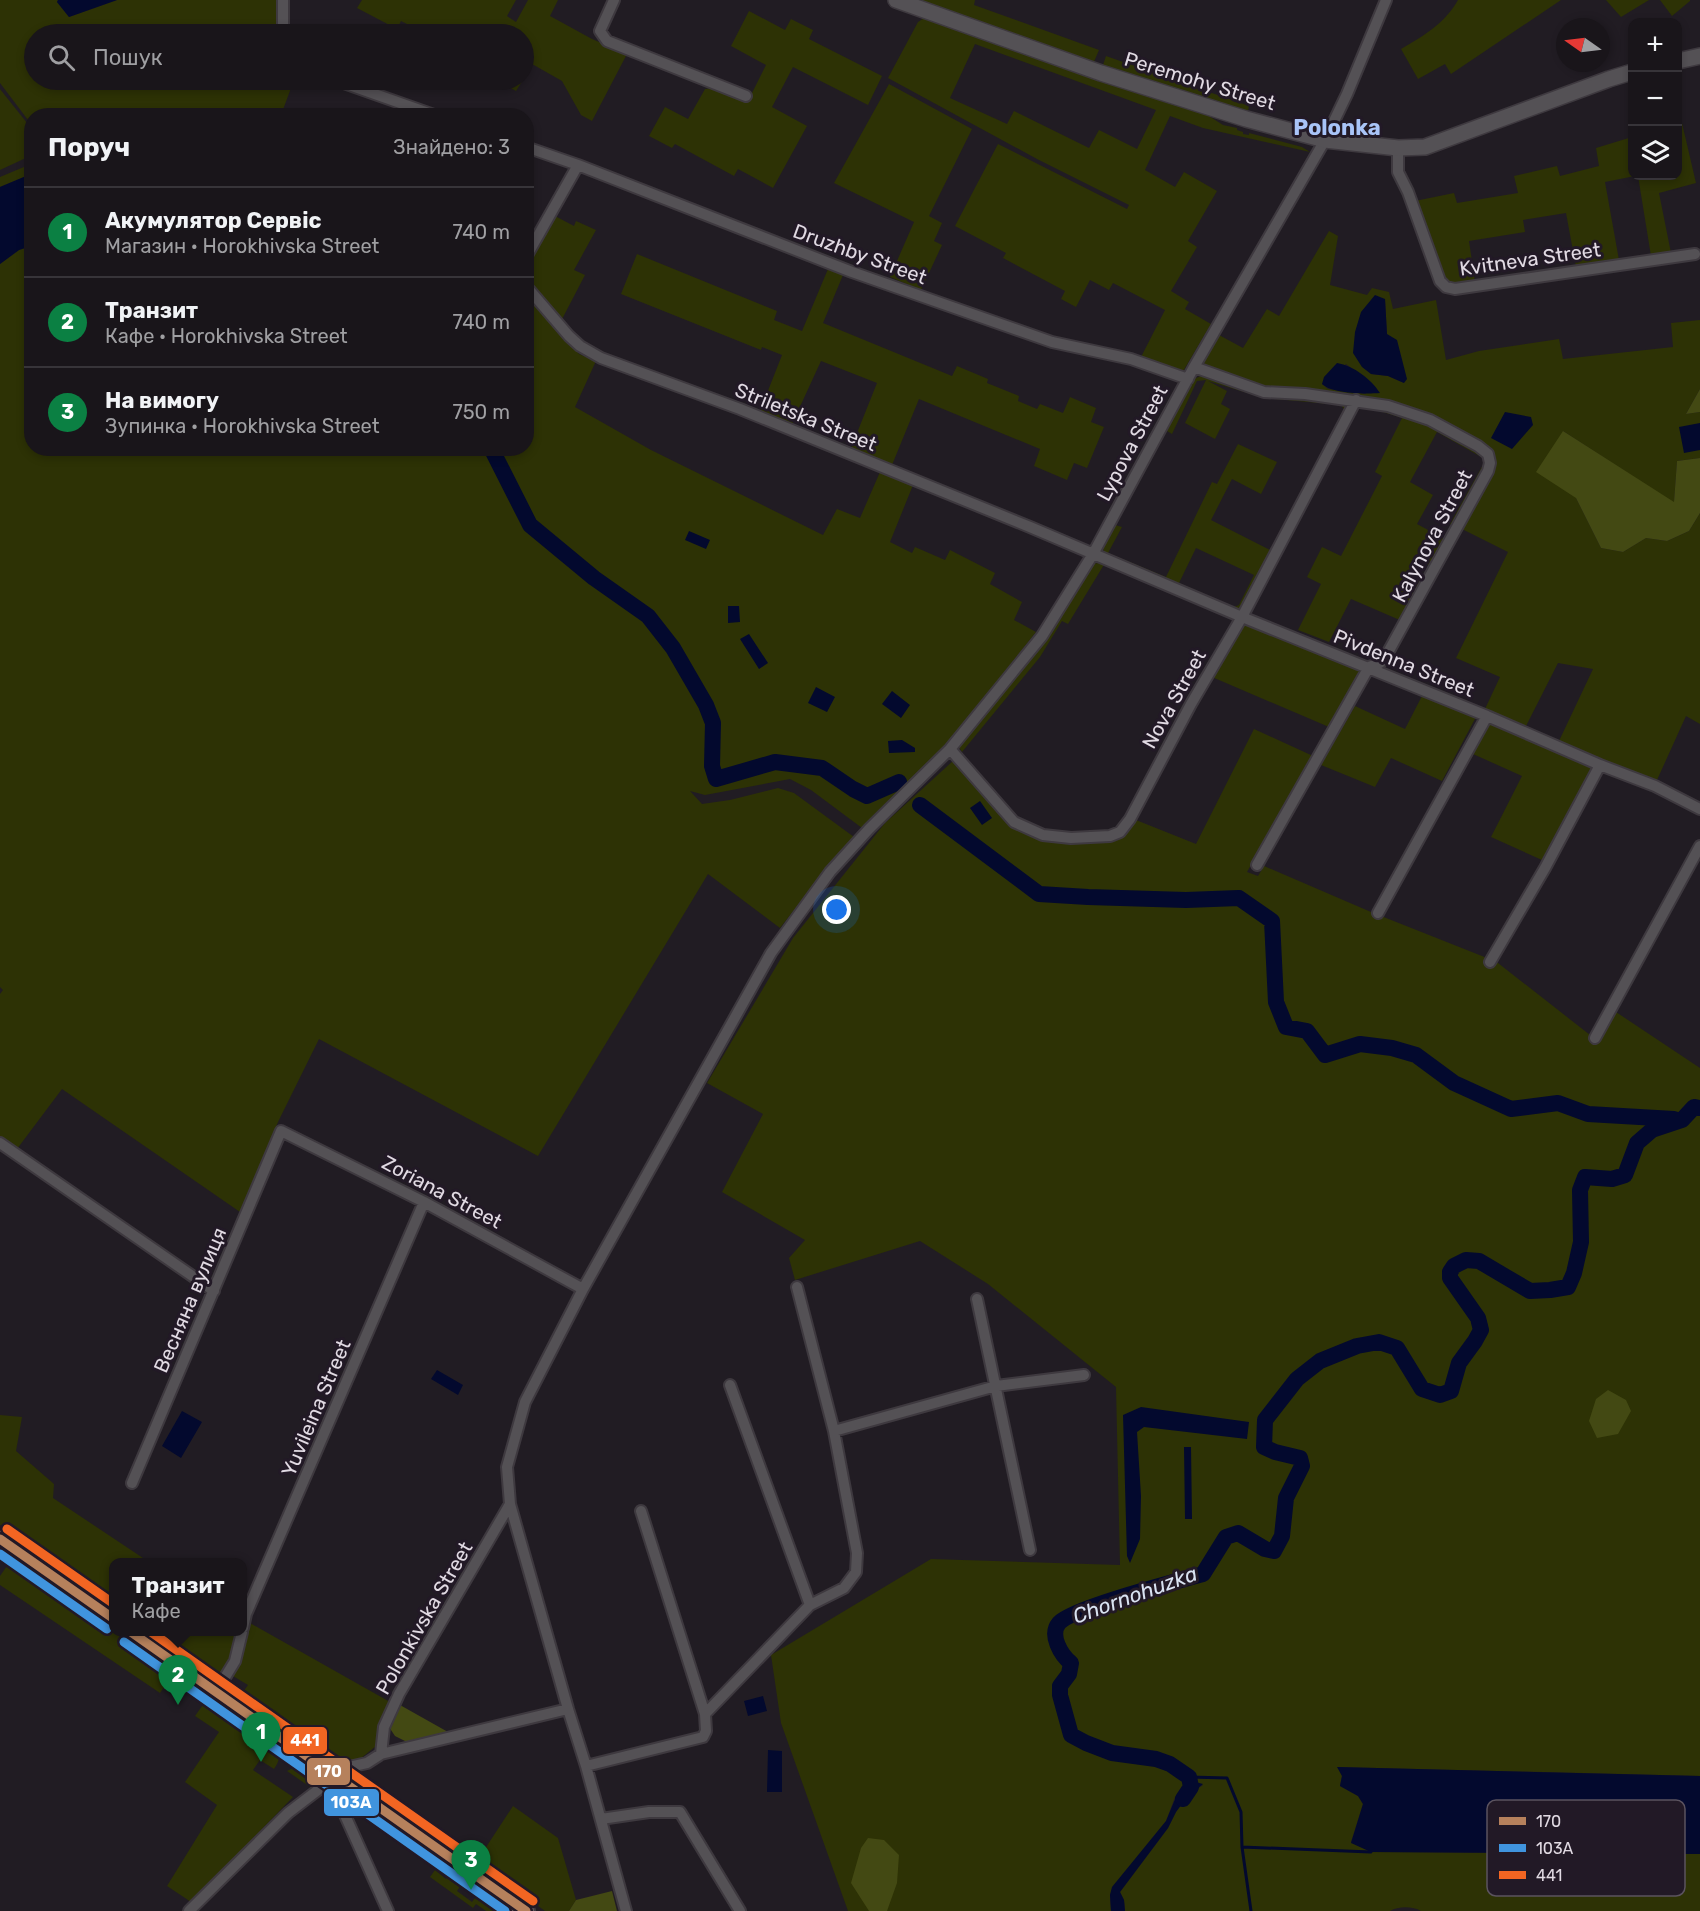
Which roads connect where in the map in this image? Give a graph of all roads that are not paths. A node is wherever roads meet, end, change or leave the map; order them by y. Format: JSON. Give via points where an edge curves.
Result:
{"nodes":[{"id":1,"x":283,"y":0,"type":"edge"},
{"id":2,"x":614,"y":0,"type":"edge"},
{"id":3,"x":896,"y":0,"type":"edge"},
{"id":4,"x":1386,"y":0,"type":"edge"},
{"id":5,"x":283,"y":24,"type":"edge"},
{"id":6,"x":1700,"y":56,"type":"edge"},
{"id":7,"x":1682,"y":60,"type":"edge"},
{"id":8,"x":1628,"y":73,"type":"edge"},
{"id":9,"x":363,"y":90,"type":"edge"},
{"id":10,"x":746,"y":96,"type":"dead end"},
{"id":11,"x":414,"y":108,"type":"edge"},
{"id":12,"x":1325,"y":140,"type":"junction"},
{"id":13,"x":1398,"y":148,"type":"junction"},
{"id":14,"x":534,"y":150,"type":"edge"},
{"id":15,"x":578,"y":165,"type":"junction"},
{"id":16,"x":534,"y":243,"type":"edge"},
{"id":17,"x":1695,"y":254,"type":"dead end"},
{"id":18,"x":534,"y":295,"type":"edge"},
{"id":19,"x":1194,"y":367,"type":"junction"},
{"id":20,"x":1188,"y":379,"type":"junction"},
{"id":21,"x":1356,"y":400,"type":"junction"},
{"id":22,"x":1093,"y":554,"type":"junction"},
{"id":23,"x":1242,"y":617,"type":"junction"},
{"id":24,"x":1369,"y":667,"type":"junction"},
{"id":25,"x":1486,"y":716,"type":"junction"},
{"id":26,"x":950,"y":749,"type":"junction"},
{"id":27,"x":1600,"y":765,"type":"junction"},
{"id":28,"x":1700,"y":809,"type":"edge"},
{"id":29,"x":1700,"y":846,"type":"edge"},
{"id":30,"x":1257,"y":865,"type":"dead end"},
{"id":31,"x":1378,"y":913,"type":"dead end"},
{"id":32,"x":1491,"y":962,"type":"dead end"},
{"id":33,"x":1595,"y":1038,"type":"dead end"},
{"id":34,"x":282,"y":1131,"type":"joint"},
{"id":35,"x":0,"y":1143,"type":"edge"},
{"id":36,"x":424,"y":1202,"type":"junction"},
{"id":37,"x":797,"y":1287,"type":"dead end"},
{"id":38,"x":583,"y":1289,"type":"junction"},
{"id":39,"x":214,"y":1291,"type":"junction"},
{"id":40,"x":978,"y":1299,"type":"dead end"},
{"id":41,"x":1084,"y":1375,"type":"dead end"},
{"id":42,"x":730,"y":1384,"type":"dead end"},
{"id":43,"x":996,"y":1386,"type":"junction"},
{"id":44,"x":834,"y":1431,"type":"junction"},
{"id":45,"x":132,"y":1483,"type":"dead end"},
{"id":46,"x":510,"y":1504,"type":"junction"},
{"id":47,"x":641,"y":1511,"type":"dead end"},
{"id":48,"x":0,"y":1539,"type":"edge"},
{"id":49,"x":1030,"y":1550,"type":"dead end"},
{"id":50,"x":810,"y":1605,"type":"junction"},
{"id":51,"x":247,"y":1612,"type":"edge"},
{"id":52,"x":109,"y":1615,"type":"edge"},
{"id":53,"x":137,"y":1636,"type":"edge"},
{"id":54,"x":241,"y":1636,"type":"edge"},
{"id":55,"x":216,"y":1692,"type":"junction"},
{"id":56,"x":568,"y":1709,"type":"junction"},
{"id":57,"x":705,"y":1714,"type":"junction"},
{"id":58,"x":381,"y":1754,"type":"junction"},
{"id":59,"x":586,"y":1766,"type":"junction"},
{"id":60,"x":334,"y":1775,"type":"junction"},
{"id":61,"x":352,"y":1787,"type":"junction"},
{"id":62,"x":601,"y":1819,"type":"junction"},
{"id":63,"x":189,"y":1911,"type":"edge"},
{"id":64,"x":388,"y":1911,"type":"edge"},
{"id":65,"x":526,"y":1911,"type":"edge"},
{"id":66,"x":626,"y":1911,"type":"edge"},
{"id":67,"x":740,"y":1911,"type":"edge"}],
"edges":[{"from":1,"to":5,"type":"street"},
{"from":2,"to":10,"type":"street","via":[[600,31],[607,41]]},
{"from":3,"to":12,"type":"main road","name":"Peremohy Street","via":[[1101,73]]},
{"from":4,"to":12,"type":"street","name":"Lypova Street"},
{"from":6,"to":7,"type":"main road"},
{"from":8,"to":13,"type":"main road","name":"Peremohy Street","via":[[1425,147]]},
{"from":9,"to":11,"type":"street"},
{"from":12,"to":13,"type":"main road","name":"Peremohy Street"},
{"from":12,"to":19,"type":"street","name":"Lypova Street"},
{"from":13,"to":17,"type":"street","name":"Kvitneva Street","via":[[1398,172],[1440,281],[1446,287],[1455,289]]},
{"from":14,"to":15,"type":"street","name":"Druzhby Street"},
{"from":15,"to":16,"type":"street"},
{"from":15,"to":20,"type":"street","name":"Druzhby Street","via":[[875,280],[1052,342],[1131,359]]},
{"from":18,"to":22,"type":"street","name":"Striletska Street","via":[[569,336],[601,358],[740,409]]},
{"from":19,"to":20,"type":"street","name":"Lypova Street"},
{"from":19,"to":21,"type":"street","name":"Kalynova Street","via":[[1264,392]]},
{"from":20,"to":22,"type":"street","name":"Lypova Street"},
{"from":21,"to":23,"type":"street","name":"Nova Street"},
{"from":21,"to":24,"type":"street","name":"Kalynova Street","via":[[1430,420],[1478,446],[1488,454],[1490,463],[1406,624],[1380,663]]},
{"from":22,"to":23,"type":"street","name":"Pivdenna Street"},
{"from":22,"to":26,"type":"street","name":"Lypova Street","via":[[1042,636]]},
{"from":23,"to":24,"type":"street","name":"Pivdenna Street"},
{"from":23,"to":26,"type":"street","name":"Nova Street","via":[[1120,832],[1110,836],[1043,835],[1014,822]]},
{"from":24,"to":25,"type":"street","name":"Pivdenna Street"},
{"from":24,"to":30,"type":"street","name":"Kalynova Street"},
{"from":25,"to":27,"type":"street","name":"Pivdenna Street"},
{"from":25,"to":31,"type":"street"},
{"from":26,"to":38,"type":"street","name":"Lypova Street","via":[[830,872],[771,953]]},
{"from":27,"to":28,"type":"street","name":"Pivdenna Street"},
{"from":27,"to":32,"type":"street"},
{"from":29,"to":33,"type":"street"},
{"from":34,"to":36,"type":"street","name":"Zoriana Street"},
{"from":34,"to":39,"type":"street","name":"Весняна вулиця"},
{"from":35,"to":39,"type":"street"},
{"from":36,"to":38,"type":"street","name":"Zoriana Street"},
{"from":36,"to":51,"type":"street","name":"Yuvileina Street"},
{"from":37,"to":44,"type":"street"},
{"from":38,"to":46,"type":"street","name":"Lypova Street","via":[[525,1402],[507,1467]]},
{"from":39,"to":45,"type":"street","name":"Весняна вулиця"},
{"from":40,"to":43,"type":"street"},
{"from":41,"to":43,"type":"street"},
{"from":42,"to":50,"type":"street"},
{"from":43,"to":44,"type":"street"},
{"from":43,"to":49,"type":"street"},
{"from":44,"to":50,"type":"street","via":[[857,1553],[856,1572],[844,1588]]},
{"from":46,"to":56,"type":"street","name":"Lypova Street"},
{"from":46,"to":58,"type":"street","name":"Polonkivska Street","via":[[399,1694],[384,1727]]},
{"from":47,"to":57,"type":"street"},
{"from":48,"to":52,"type":"main road"},
{"from":50,"to":57,"type":"street"},
{"from":53,"to":55,"type":"main road"},
{"from":54,"to":55,"type":"street","name":"Yuvileina Street","via":[[235,1661]]},
{"from":55,"to":60,"type":"main road"},
{"from":56,"to":58,"type":"street"},
{"from":56,"to":59,"type":"street","name":"Lypova Street"},
{"from":57,"to":59,"type":"street","via":[[703,1737]]},
{"from":58,"to":60,"type":"street","via":[[367,1763],[340,1769]]},
{"from":59,"to":62,"type":"street","name":"Lypova Street"},
{"from":60,"to":61,"type":"main road"},
{"from":60,"to":63,"type":"street","via":[[288,1813]]},
{"from":61,"to":64,"type":"street","via":[[340,1804]]},
{"from":61,"to":65,"type":"main road"},
{"from":62,"to":66,"type":"street","name":"Lypova Street"},
{"from":62,"to":67,"type":"street","via":[[680,1812]]}]}
